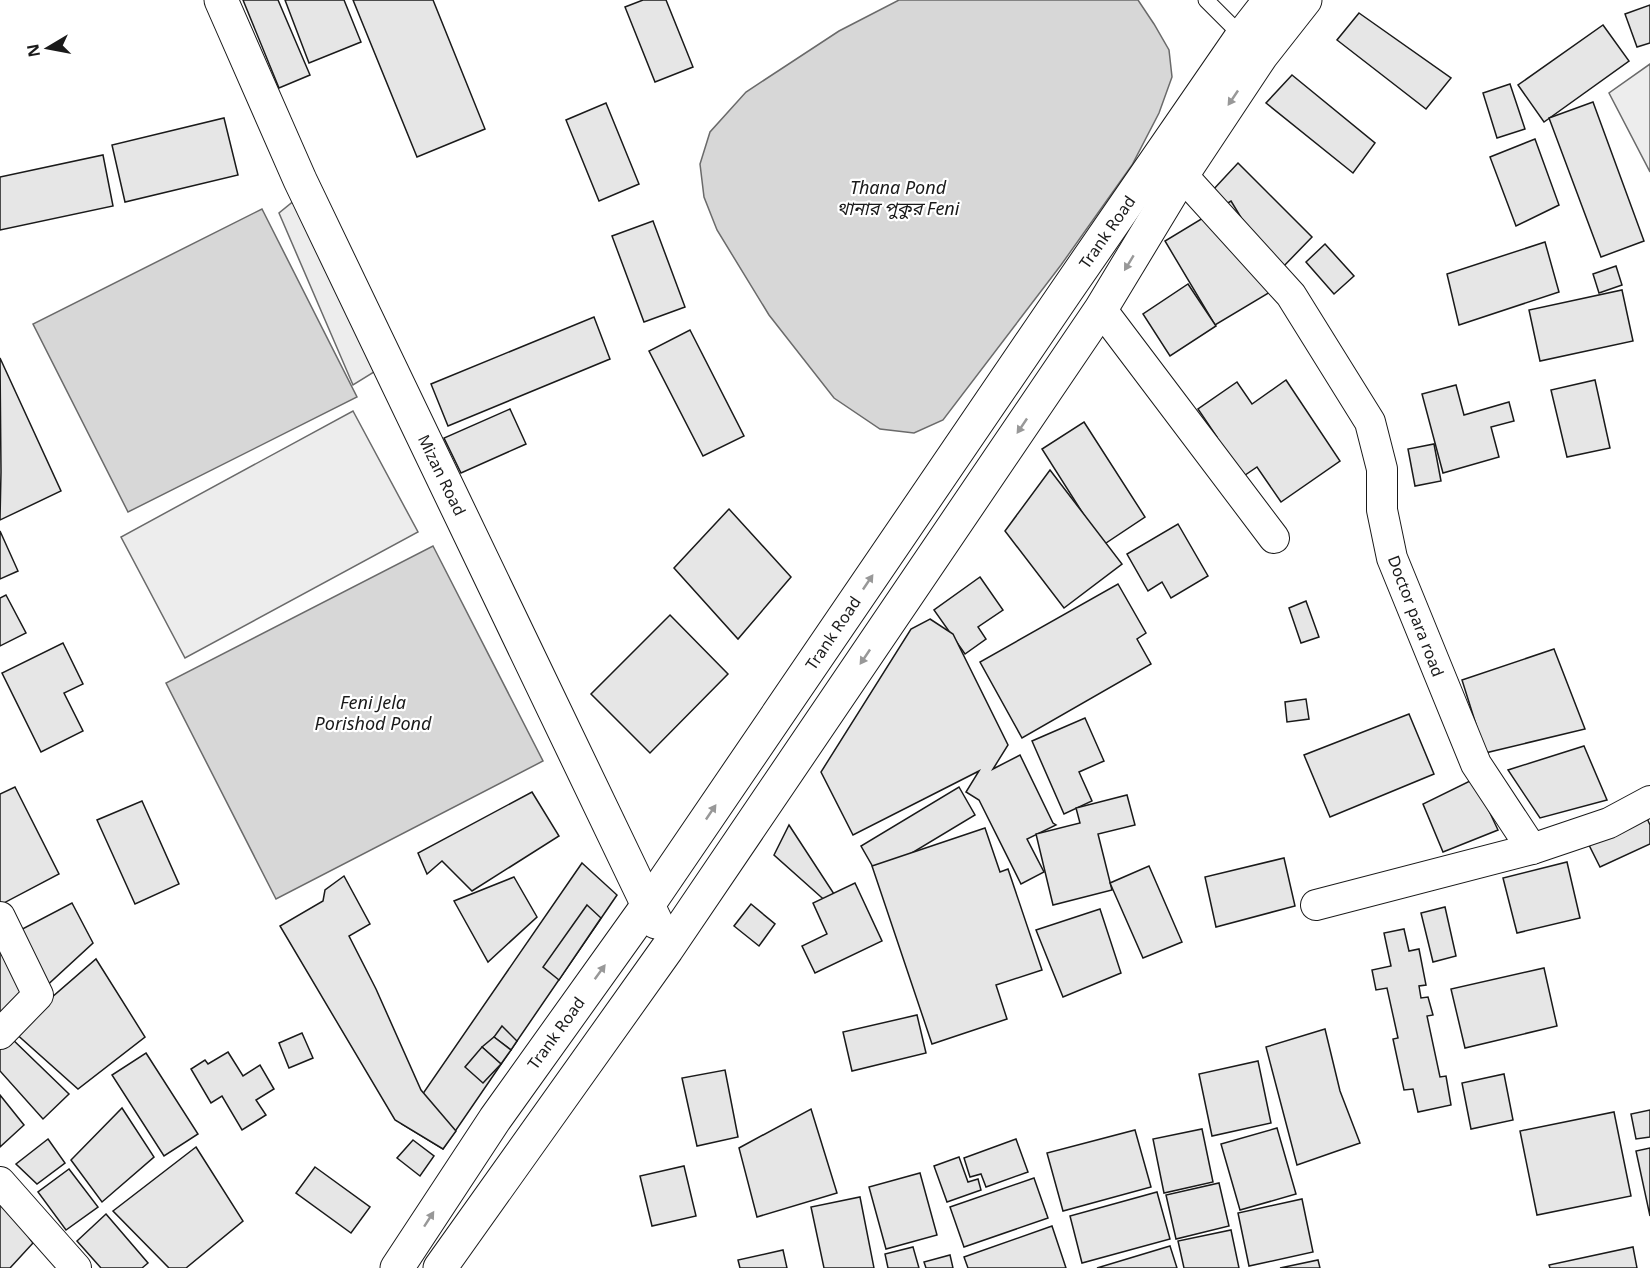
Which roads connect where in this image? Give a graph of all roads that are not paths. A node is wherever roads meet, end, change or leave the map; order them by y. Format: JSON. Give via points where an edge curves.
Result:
{"nodes":[{"id":1,"x":222,"y":0,"type":"edge"},
{"id":2,"x":1206,"y":0,"type":"edge"},
{"id":3,"x":1270,"y":0,"type":"edge"},
{"id":4,"x":1305,"y":0,"type":"edge"},
{"id":5,"x":1252,"y":46,"type":"junction"},
{"id":6,"x":1182,"y":175,"type":"junction"},
{"id":7,"x":1101,"y":309,"type":"junction"},
{"id":8,"x":1274,"y":538,"type":"dead end"},
{"id":9,"x":1650,"y":801,"type":"edge"},
{"id":10,"x":1532,"y":849,"type":"junction"},
{"id":11,"x":1316,"y":904,"type":"dead end"},
{"id":12,"x":648,"y":905,"type":"junction"},
{"id":13,"x":0,"y":917,"type":"edge"},
{"id":14,"x":667,"y":949,"type":"junction"},
{"id":15,"x":0,"y":1034,"type":"edge"},
{"id":16,"x":0,"y":1182,"type":"edge"},
{"id":17,"x":445,"y":1265,"type":"edge"},
{"id":18,"x":76,"y":1268,"type":"edge"},
{"id":19,"x":397,"y":1268,"type":"edge"}],
"edges":[{"from":1,"to":12,"type":"main road","name":"Mizan Road","via":[[300,180]]},
{"from":2,"to":5,"type":"lane"},
{"from":3,"to":5,"type":"main road","name":"Trank Road"},
{"from":4,"to":5,"type":"main road","name":"Trank Road"},
{"from":5,"to":6,"type":"main road","name":"Trank Road","one_way":true},
{"from":12,"to":5,"type":"main road","name":"Trank Road","one_way":true,"via":[[1060,300]]},
{"from":6,"to":7,"type":"main road","name":"Trank Road","one_way":true},
{"from":6,"to":10,"type":"street","name":"Doctor para road","via":[[1291,295],[1370,422],[1382,468],[1382,510],[1392,558],[1476,764]]},
{"from":7,"to":8,"type":"street"},
{"from":7,"to":14,"type":"main road","name":"Trank Road","one_way":true},
{"from":9,"to":10,"type":"street","via":[[1609,823]]},
{"from":10,"to":11,"type":"street"},
{"from":12,"to":14,"type":"main road","name":"Mizan Road"},
{"from":19,"to":12,"type":"main road","name":"Trank Road","one_way":true,"via":[[495,1119]]},
{"from":13,"to":15,"type":"street","via":[[38,995]]},
{"from":14,"to":17,"type":"main road","name":"Trank Road"},
{"from":16,"to":18,"type":"street"}]}
